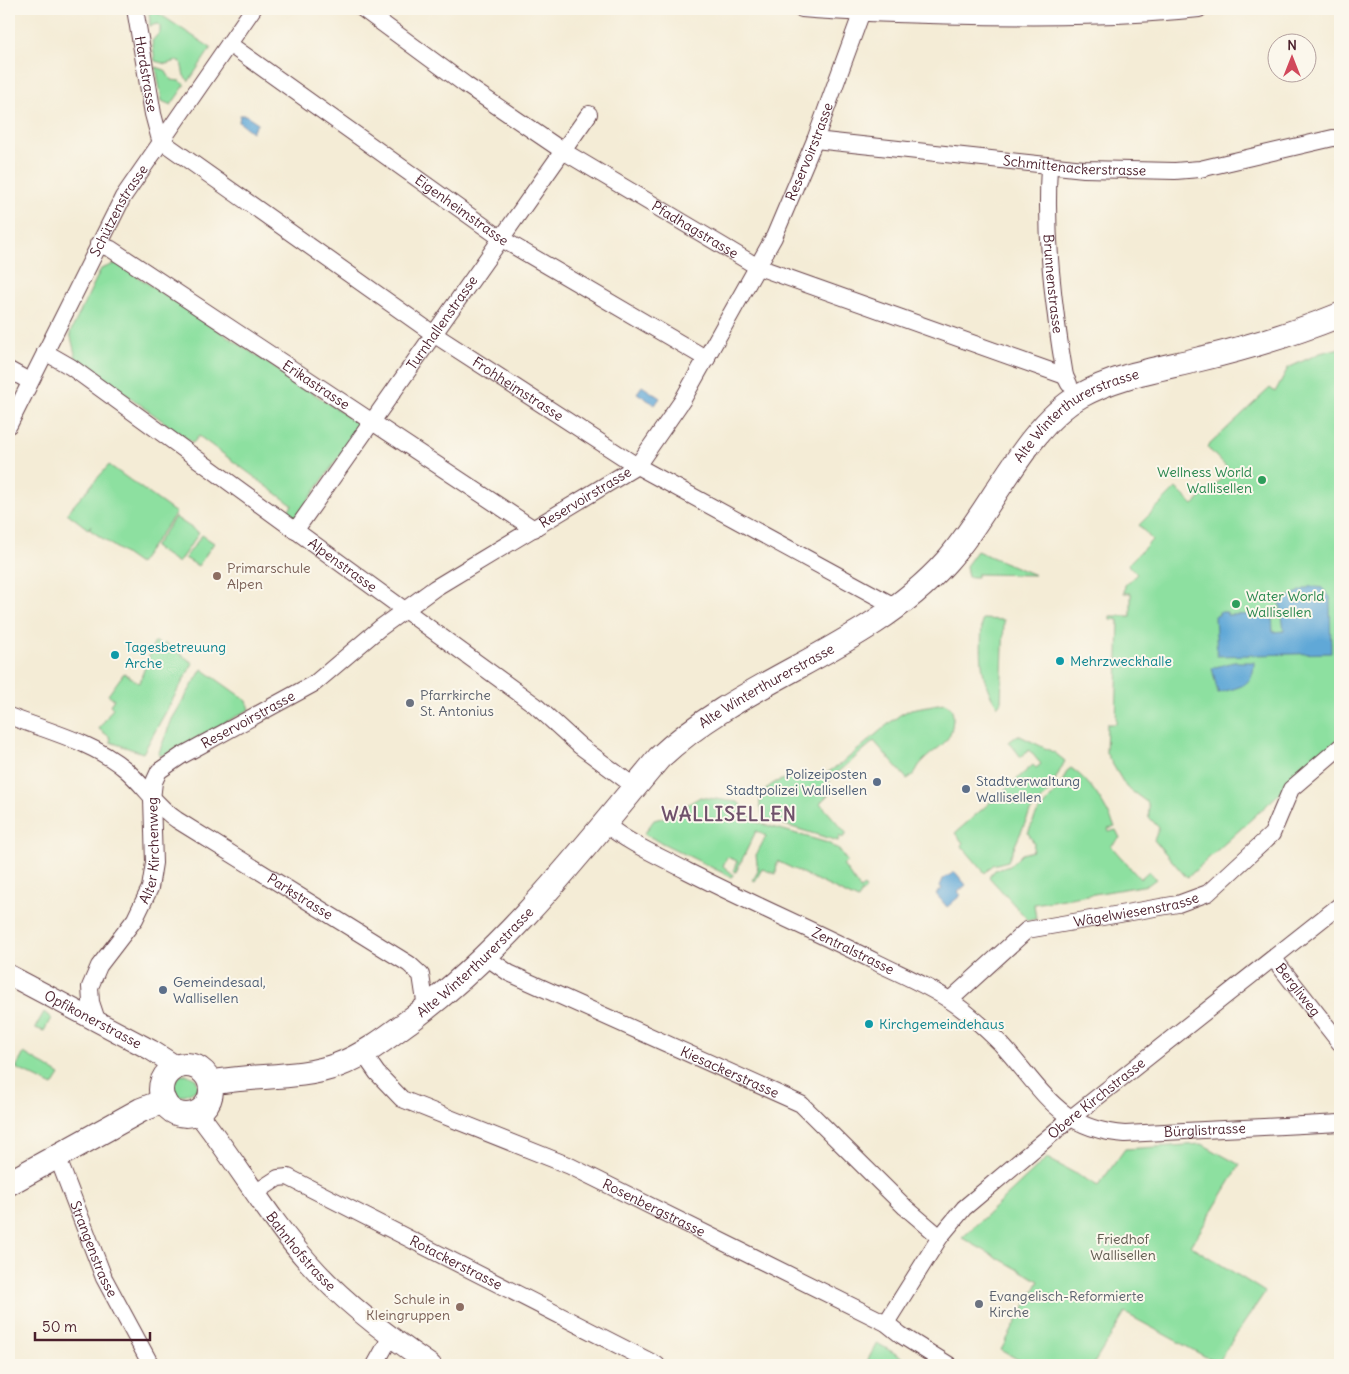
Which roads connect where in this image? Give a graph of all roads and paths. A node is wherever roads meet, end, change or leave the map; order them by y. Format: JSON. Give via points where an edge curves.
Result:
{"nodes":[{"id":1,"x":136,"y":9,"type":"edge"},
{"id":2,"x":253,"y":9,"type":"edge"},
{"id":3,"x":363,"y":9,"type":"edge"},
{"id":4,"x":802,"y":9,"type":"edge"},
{"id":5,"x":1199,"y":9,"type":"edge"},
{"id":6,"x":862,"y":11,"type":"edge"},
{"id":7,"x":1038,"y":13,"type":"edge"},
{"id":8,"x":228,"y":44,"type":"junction"},
{"id":9,"x":589,"y":114,"type":"dead end"},
{"id":10,"x":1333,"y":138,"type":"dead end"},
{"id":11,"x":160,"y":140,"type":"junction"},
{"id":12,"x":815,"y":140,"type":"junction"},
{"id":13,"x":563,"y":150,"type":"junction"},
{"id":14,"x":1049,"y":166,"type":"junction"},
{"id":15,"x":502,"y":239,"type":"junction"},
{"id":16,"x":98,"y":244,"type":"junction"},
{"id":17,"x":758,"y":267,"type":"junction"},
{"id":18,"x":1340,"y":315,"type":"edge"},
{"id":19,"x":435,"y":335,"type":"junction"},
{"id":20,"x":45,"y":352,"type":"junction"},
{"id":21,"x":707,"y":360,"type":"junction"},
{"id":22,"x":9,"y":370,"type":"edge"},
{"id":23,"x":1065,"y":376,"type":"junction"},
{"id":24,"x":29,"y":381,"type":"junction"},
{"id":25,"x":1078,"y":397,"type":"junction"},
{"id":26,"x":373,"y":422,"type":"junction"},
{"id":27,"x":9,"y":425,"type":"edge"},
{"id":28,"x":637,"y":466,"type":"junction"},
{"id":29,"x":534,"y":529,"type":"junction"},
{"id":30,"x":295,"y":531,"type":"junction"},
{"id":31,"x":896,"y":607,"type":"junction"},
{"id":32,"x":405,"y":609,"type":"junction"},
{"id":33,"x":9,"y":716,"type":"edge"},
{"id":34,"x":1340,"y":747,"type":"edge"},
{"id":35,"x":635,"y":787,"type":"junction"},
{"id":36,"x":152,"y":798,"type":"junction"},
{"id":37,"x":605,"y":824,"type":"junction"},
{"id":38,"x":1340,"y":905,"type":"edge"},
{"id":39,"x":486,"y":957,"type":"junction"},
{"id":40,"x":1274,"y":959,"type":"junction"},
{"id":41,"x":9,"y":974,"type":"edge"},
{"id":42,"x":950,"y":1000,"type":"junction"},
{"id":43,"x":426,"y":1008,"type":"junction"},
{"id":44,"x":98,"y":1023,"type":"junction"},
{"id":45,"x":1340,"y":1043,"type":"edge"},
{"id":46,"x":363,"y":1053,"type":"junction"},
{"id":47,"x":176,"y":1066,"type":"junction"},
{"id":48,"x":211,"y":1083,"type":"junction"},
{"id":49,"x":164,"y":1101,"type":"junction"},
{"id":50,"x":198,"y":1112,"type":"junction"},
{"id":51,"x":1071,"y":1118,"type":"junction"},
{"id":52,"x":1340,"y":1123,"type":"edge"},
{"id":53,"x":57,"y":1156,"type":"junction"},
{"id":54,"x":9,"y":1183,"type":"edge"},
{"id":55,"x":255,"y":1193,"type":"junction"},
{"id":56,"x":940,"y":1237,"type":"junction"},
{"id":57,"x":886,"y":1323,"type":"junction"},
{"id":58,"x":391,"y":1336,"type":"junction"},
{"id":59,"x":151,"y":1365,"type":"edge"},
{"id":60,"x":375,"y":1365,"type":"edge"},
{"id":61,"x":431,"y":1365,"type":"edge"},
{"id":62,"x":658,"y":1365,"type":"edge"},
{"id":63,"x":949,"y":1365,"type":"edge"}],
"edges":[{"from":1,"to":11,"type":"street","name":"Hardstrasse"},
{"from":2,"to":8,"type":"street","name":"Schützenstrasse"},
{"from":3,"to":13,"type":"street","name":"Pfadhagstrasse","via":[[466,85]]},
{"from":4,"to":6,"type":"street"},
{"from":5,"to":7,"type":"street","via":[[1108,16]]},
{"from":6,"to":7,"type":"street"},
{"from":6,"to":12,"type":"street","name":"Reservoirstrasse"},
{"from":8,"to":11,"type":"street","name":"Schützenstrasse"},
{"from":8,"to":15,"type":"street","name":"Eigenheimstrasse"},
{"from":9,"to":13,"type":"street","name":"Turnhallenstrasse"},
{"from":10,"to":14,"type":"street","name":"Schmittenackerstrasse","via":[[1200,169],[1117,170]]},
{"from":11,"to":16,"type":"street","name":"Schützenstrasse","via":[[123,197]]},
{"from":11,"to":19,"type":"street","name":"Frohheimstrasse"},
{"from":12,"to":14,"type":"street","name":"Schmittenackerstrasse"},
{"from":12,"to":17,"type":"street","name":"Reservoirstrasse"},
{"from":13,"to":15,"type":"street","name":"Turnhallenstrasse"},
{"from":13,"to":17,"type":"street","name":"Pfadhagstrasse"},
{"from":14,"to":23,"type":"street","name":"Brunnenstrasse","via":[[1049,269]]},
{"from":15,"to":19,"type":"street","name":"Turnhallenstrasse"},
{"from":15,"to":21,"type":"street","name":"Eigenheimstrasse"},
{"from":16,"to":20,"type":"street","name":"Schützenstrasse"},
{"from":16,"to":26,"type":"street","name":"Erikastrasse","via":[[111,249]]},
{"from":17,"to":21,"type":"street","name":"Reservoirstrasse"},
{"from":17,"to":23,"type":"street","name":"Pfadhagstrasse"},
{"from":18,"to":25,"type":"main road","name":"Alte Winterthurerstrasse","via":[[1267,343],[1127,376]]},
{"from":19,"to":26,"type":"street","name":"Turnhallenstrasse"},
{"from":19,"to":28,"type":"street","name":"Frohheimstrasse"},
{"from":20,"to":24,"type":"street","name":"Schützenstrasse"},
{"from":20,"to":30,"type":"street","name":"Alpenstrasse","via":[[72,367]]},
{"from":21,"to":28,"type":"street","name":"Reservoirstrasse"},
{"from":22,"to":24,"type":"street"},
{"from":23,"to":25,"type":"street","name":"Brunnenstrasse"},
{"from":24,"to":27,"type":"street","name":"Schützenstrasse"},
{"from":25,"to":31,"type":"main road","name":"Alte Winterthurerstrasse","via":[[1043,429],[946,562]]},
{"from":26,"to":29,"type":"street","name":"Erikastrasse"},
{"from":26,"to":30,"type":"street","name":"Turnhallenstrasse"},
{"from":28,"to":29,"type":"street","name":"Reservoirstrasse"},
{"from":28,"to":31,"type":"street","name":"Frohheimstrasse"},
{"from":29,"to":32,"type":"street","name":"Reservoirstrasse"},
{"from":30,"to":32,"type":"street","name":"Alpenstrasse"},
{"from":31,"to":35,"type":"main road","name":"Alte Winterthurerstrasse","via":[[832,648],[702,722],[659,758]]},
{"from":32,"to":35,"type":"street","name":"Alpenstrasse","via":[[535,705],[580,746]]},
{"from":32,"to":36,"type":"street","name":"Reservoirstrasse","via":[[315,683],[159,771]]},
{"from":33,"to":36,"type":"street","name":"Alter Kirchenweg","via":[[94,750],[124,768]]},
{"from":34,"to":42,"type":"street","name":"Wägelwiesenstrasse","via":[[1291,789],[1272,834],[1208,893],[1178,904],[1026,930]]},
{"from":35,"to":37,"type":"main road","name":"Alte Winterthurerstrasse"},
{"from":36,"to":43,"type":"street","name":"Parkstrasse","via":[[177,820],[409,964],[421,975]]},
{"from":36,"to":44,"type":"street","name":"Alter Kirchenweg","via":[[154,863],[150,888],[134,919],[99,966],[90,987]]},
{"from":37,"to":39,"type":"main road","name":"Alte Winterthurerstrasse","via":[[527,915]]},
{"from":37,"to":42,"type":"street","name":"Zentralstrasse","via":[[626,840]]},
{"from":38,"to":40,"type":"street","name":"Obere Kirchstrasse"},
{"from":39,"to":43,"type":"main road","name":"Alte Winterthurerstrasse"},
{"from":39,"to":56,"type":"street","name":"Kiesackerstrasse","via":[[509,973],[802,1104],[905,1207]]},
{"from":40,"to":45,"type":"street","name":"Bergliweg"},
{"from":40,"to":51,"type":"street","name":"Obere Kirchstrasse"},
{"from":41,"to":44,"type":"street","name":"Opfikonerstrasse"},
{"from":42,"to":51,"type":"street","name":"Zentralstrasse","via":[[980,1024],[1055,1107]]},
{"from":43,"to":46,"type":"main road","name":"Alte Winterthurerstrasse"},
{"from":44,"to":47,"type":"street","name":"Opfikonerstrasse"},
{"from":46,"to":48,"type":"main road","name":"Alte Winterthurerstrasse","via":[[319,1071]]},
{"from":46,"to":57,"type":"street","name":"Rosenbergstrasse","via":[[402,1099],[570,1166]]},
{"from":47,"to":48,"type":"main road","via":[[197,1067]]},
{"from":47,"to":49,"type":"main road","via":[[164,1077],[161,1085]]},
{"from":48,"to":50,"type":"main road","via":[[209,1100]]},
{"from":49,"to":50,"type":"main road","via":[[168,1108],[182,1115]]},
{"from":49,"to":53,"type":"main road","via":[[141,1110]]},
{"from":50,"to":55,"type":"street","name":"Bahnhofstrasse"},
{"from":51,"to":52,"type":"street","name":"Bürglistrasse","via":[[1108,1133],[1125,1134]]},
{"from":51,"to":56,"type":"street","name":"Obere Kirchstrasse","via":[[987,1187]]},
{"from":53,"to":54,"type":"main road"},
{"from":53,"to":59,"type":"street","name":"Strangenstrasse","via":[[104,1278]]},
{"from":55,"to":58,"type":"street","name":"Bahnhofstrasse","via":[[309,1263],[342,1296]]},
{"from":55,"to":62,"type":"street","name":"Rotackerstrasse","via":[[278,1178],[288,1177]]},
{"from":56,"to":57,"type":"street","name":"Obere Kirchstrasse"},
{"from":57,"to":63,"type":"street","name":"Rosenbergstrasse"},
{"from":58,"to":60,"type":"street"},
{"from":58,"to":61,"type":"street","name":"Bahnhofstrasse"}]}
